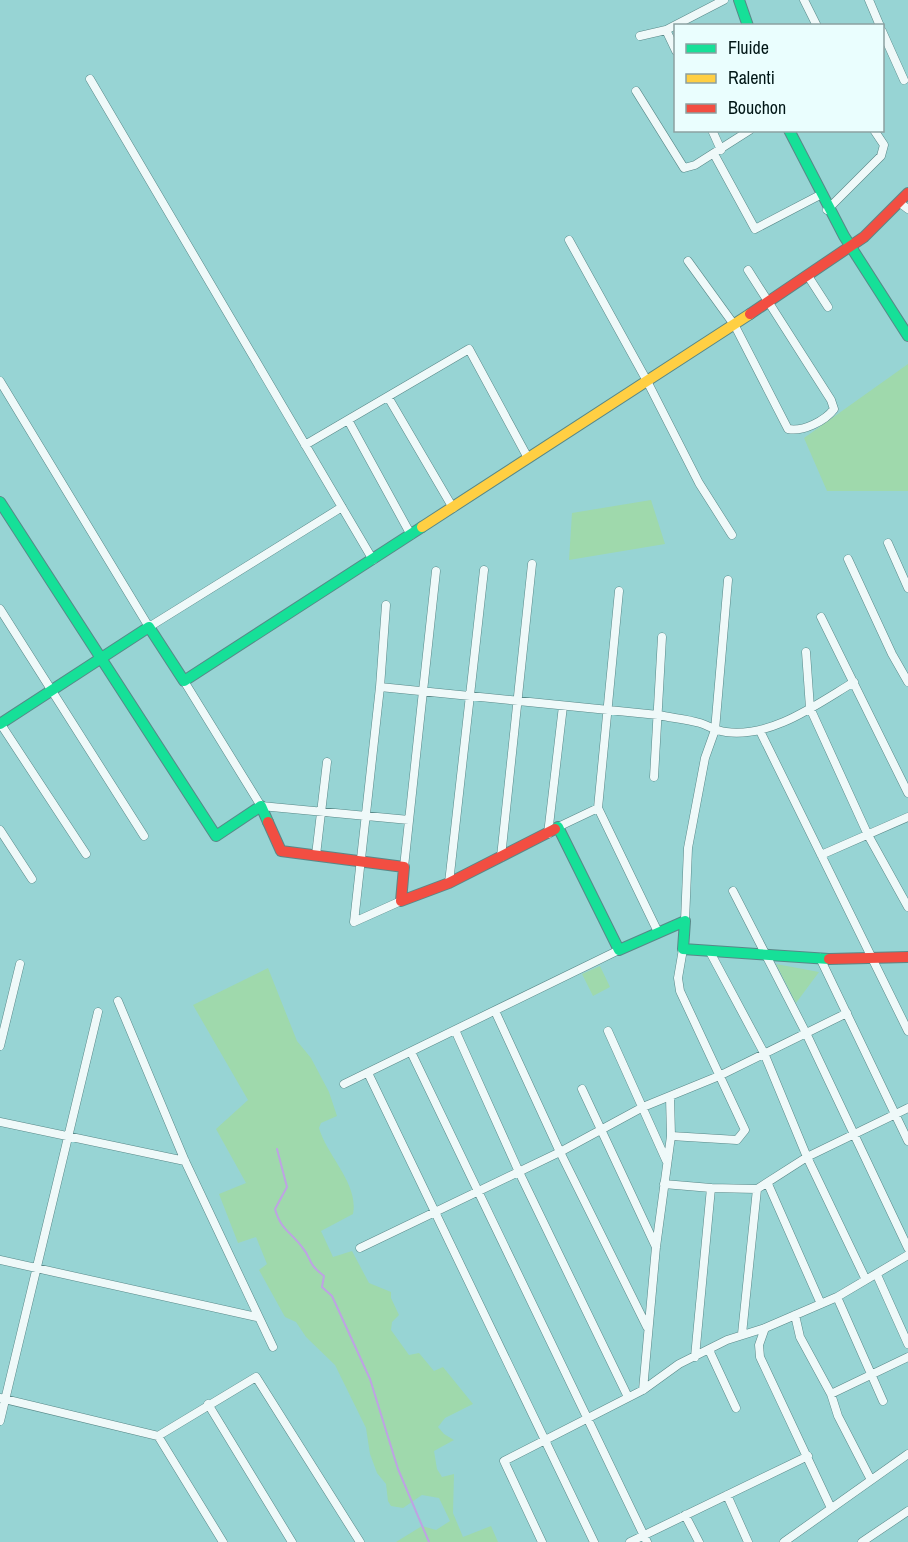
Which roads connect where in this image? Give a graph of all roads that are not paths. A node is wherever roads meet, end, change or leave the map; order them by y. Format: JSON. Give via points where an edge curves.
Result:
{"nodes":[{"id":1,"x":724,"y":0,"type":"edge"},
{"id":2,"x":739,"y":0,"type":"edge"},
{"id":3,"x":804,"y":0,"type":"edge"},
{"id":4,"x":869,"y":0,"type":"edge"},
{"id":5,"x":678,"y":24,"type":"edge"},
{"id":6,"x":747,"y":24,"type":"edge"},
{"id":7,"x":816,"y":24,"type":"edge"},
{"id":8,"x":879,"y":24,"type":"edge"},
{"id":9,"x":674,"y":26,"type":"edge"},
{"id":10,"x":666,"y":30,"type":"junction"},
{"id":11,"x":884,"y":35,"type":"edge"},
{"id":12,"x":640,"y":36,"type":"dead end"},
{"id":13,"x":674,"y":49,"type":"edge"},
{"id":14,"x":90,"y":79,"type":"dead end"},
{"id":15,"x":904,"y":80,"type":"dead end"},
{"id":16,"x":636,"y":91,"type":"dead end"},
{"id":17,"x":713,"y":132,"type":"edge"},
{"id":18,"x":747,"y":132,"type":"edge"},
{"id":19,"x":790,"y":132,"type":"edge"},
{"id":20,"x":875,"y":132,"type":"edge"},
{"id":21,"x":718,"y":152,"type":"junction"},
{"id":22,"x":908,"y":193,"type":"edge"},
{"id":23,"x":820,"y":195,"type":"junction"},
{"id":24,"x":904,"y":206,"type":"edge"},
{"id":25,"x":827,"y":210,"type":"junction"},
{"id":26,"x":568,"y":240,"type":"dead end"},
{"id":27,"x":849,"y":246,"type":"junction"},
{"id":28,"x":688,"y":261,"type":"dead end"},
{"id":29,"x":748,"y":270,"type":"dead end"},
{"id":30,"x":808,"y":276,"type":"junction"},
{"id":31,"x":769,"y":302,"type":"junction"},
{"id":32,"x":828,"y":307,"type":"dead end"},
{"id":33,"x":735,"y":326,"type":"junction"},
{"id":34,"x":908,"y":336,"type":"edge"},
{"id":35,"x":0,"y":381,"type":"edge"},
{"id":36,"x":647,"y":381,"type":"junction"},
{"id":37,"x":388,"y":397,"type":"junction"},
{"id":38,"x":348,"y":420,"type":"junction"},
{"id":39,"x":305,"y":445,"type":"junction"},
{"id":40,"x":528,"y":458,"type":"junction"},
{"id":41,"x":0,"y":502,"type":"edge"},
{"id":42,"x":342,"y":507,"type":"junction"},
{"id":43,"x":453,"y":508,"type":"junction"},
{"id":44,"x":411,"y":535,"type":"junction"},
{"id":45,"x":732,"y":535,"type":"dead end"},
{"id":46,"x":888,"y":543,"type":"dead end"},
{"id":47,"x":373,"y":560,"type":"junction"},
{"id":48,"x":848,"y":560,"type":"dead end"},
{"id":49,"x":532,"y":564,"type":"dead end"},
{"id":50,"x":484,"y":570,"type":"dead end"},
{"id":51,"x":436,"y":572,"type":"dead end"},
{"id":52,"x":728,"y":580,"type":"dead end"},
{"id":53,"x":908,"y":588,"type":"edge"},
{"id":54,"x":619,"y":591,"type":"dead end"},
{"id":55,"x":386,"y":605,"type":"dead end"},
{"id":56,"x":0,"y":609,"type":"edge"},
{"id":57,"x":821,"y":617,"type":"dead end"},
{"id":58,"x":149,"y":627,"type":"junction"},
{"id":59,"x":662,"y":637,"type":"dead end"},
{"id":60,"x":806,"y":652,"type":"dead end"},
{"id":61,"x":99,"y":658,"type":"junction"},
{"id":62,"x":908,"y":660,"type":"edge"},
{"id":63,"x":898,"y":664,"type":"junction"},
{"id":64,"x":184,"y":681,"type":"junction"},
{"id":65,"x":854,"y":682,"type":"junction"},
{"id":66,"x":908,"y":682,"type":"edge"},
{"id":67,"x":380,"y":687,"type":"junction"},
{"id":68,"x":52,"y":690,"type":"junction"},
{"id":69,"x":424,"y":691,"type":"junction"},
{"id":70,"x":470,"y":695,"type":"junction"},
{"id":71,"x":517,"y":702,"type":"junction"},
{"id":72,"x":563,"y":706,"type":"junction"},
{"id":73,"x":810,"y":708,"type":"junction"},
{"id":74,"x":607,"y":710,"type":"junction"},
{"id":75,"x":658,"y":715,"type":"junction"},
{"id":76,"x":0,"y":724,"type":"edge"},
{"id":77,"x":715,"y":730,"type":"junction"},
{"id":78,"x":760,"y":731,"type":"junction"},
{"id":79,"x":327,"y":762,"type":"dead end"},
{"id":80,"x":654,"y":777,"type":"dead end"},
{"id":81,"x":908,"y":793,"type":"edge"},
{"id":82,"x":261,"y":806,"type":"junction"},
{"id":83,"x":598,"y":808,"type":"junction"},
{"id":84,"x":321,"y":811,"type":"junction"},
{"id":85,"x":365,"y":815,"type":"junction"},
{"id":86,"x":908,"y":817,"type":"edge"},
{"id":87,"x":409,"y":820,"type":"junction"},
{"id":88,"x":558,"y":827,"type":"junction"},
{"id":89,"x":0,"y":830,"type":"edge"},
{"id":90,"x":548,"y":834,"type":"junction"},
{"id":91,"x":868,"y":835,"type":"junction"},
{"id":92,"x":144,"y":836,"type":"dead end"},
{"id":93,"x":86,"y":854,"type":"dead end"},
{"id":94,"x":316,"y":855,"type":"junction"},
{"id":95,"x":821,"y":855,"type":"junction"},
{"id":96,"x":501,"y":857,"type":"junction"},
{"id":97,"x":360,"y":862,"type":"junction"},
{"id":98,"x":404,"y":867,"type":"junction"},
{"id":99,"x":32,"y":879,"type":"dead end"},
{"id":100,"x":449,"y":883,"type":"junction"},
{"id":101,"x":733,"y":891,"type":"dead end"},
{"id":102,"x":401,"y":901,"type":"junction"},
{"id":103,"x":908,"y":907,"type":"edge"},
{"id":104,"x":684,"y":921,"type":"junction"},
{"id":105,"x":658,"y":932,"type":"junction"},
{"id":106,"x":683,"y":949,"type":"junction"},
{"id":107,"x":619,"y":950,"type":"junction"},
{"id":108,"x":710,"y":951,"type":"junction"},
{"id":109,"x":766,"y":956,"type":"junction"},
{"id":110,"x":908,"y":957,"type":"edge"},
{"id":111,"x":820,"y":958,"type":"junction"},
{"id":112,"x":873,"y":960,"type":"junction"},
{"id":113,"x":20,"y":964,"type":"dead end"},
{"id":114,"x":118,"y":1001,"type":"dead end"},
{"id":115,"x":495,"y":1011,"type":"junction"},
{"id":116,"x":98,"y":1012,"type":"dead end"},
{"id":117,"x":848,"y":1013,"type":"junction"},
{"id":118,"x":455,"y":1030,"type":"junction"},
{"id":119,"x":608,"y":1031,"type":"dead end"},
{"id":120,"x":908,"y":1031,"type":"edge"},
{"id":121,"x":806,"y":1033,"type":"junction"},
{"id":122,"x":0,"y":1046,"type":"edge"},
{"id":123,"x":411,"y":1052,"type":"junction"},
{"id":124,"x":764,"y":1053,"type":"junction"},
{"id":125,"x":368,"y":1073,"type":"junction"},
{"id":126,"x":719,"y":1076,"type":"junction"},
{"id":127,"x":344,"y":1084,"type":"dead end"},
{"id":128,"x":582,"y":1089,"type":"dead end"},
{"id":129,"x":670,"y":1097,"type":"junction"},
{"id":130,"x":643,"y":1107,"type":"junction"},
{"id":131,"x":908,"y":1108,"type":"edge"},
{"id":132,"x":894,"y":1114,"type":"junction"},
{"id":133,"x":0,"y":1122,"type":"edge"},
{"id":134,"x":600,"y":1129,"type":"junction"},
{"id":135,"x":852,"y":1133,"type":"junction"},
{"id":136,"x":671,"y":1136,"type":"junction"},
{"id":137,"x":68,"y":1138,"type":"junction"},
{"id":138,"x":908,"y":1141,"type":"edge"},
{"id":139,"x":560,"y":1152,"type":"junction"},
{"id":140,"x":807,"y":1157,"type":"junction"},
{"id":141,"x":666,"y":1160,"type":"junction"},
{"id":142,"x":184,"y":1161,"type":"junction"},
{"id":143,"x":519,"y":1172,"type":"junction"},
{"id":144,"x":664,"y":1184,"type":"junction"},
{"id":145,"x":768,"y":1184,"type":"junction"},
{"id":146,"x":711,"y":1188,"type":"junction"},
{"id":147,"x":757,"y":1189,"type":"junction"},
{"id":148,"x":477,"y":1192,"type":"junction"},
{"id":149,"x":435,"y":1212,"type":"junction"},
{"id":150,"x":656,"y":1247,"type":"junction"},
{"id":151,"x":360,"y":1248,"type":"dead end"},
{"id":152,"x":908,"y":1248,"type":"edge"},
{"id":153,"x":908,"y":1255,"type":"edge"},
{"id":154,"x":0,"y":1260,"type":"edge"},
{"id":155,"x":38,"y":1269,"type":"junction"},
{"id":156,"x":877,"y":1275,"type":"junction"},
{"id":157,"x":866,"y":1280,"type":"junction"},
{"id":158,"x":837,"y":1297,"type":"junction"},
{"id":159,"x":821,"y":1304,"type":"junction"},
{"id":160,"x":795,"y":1315,"type":"junction"},
{"id":161,"x":257,"y":1317,"type":"junction"},
{"id":162,"x":647,"y":1327,"type":"junction"},
{"id":163,"x":765,"y":1328,"type":"junction"},
{"id":164,"x":742,"y":1334,"type":"junction"},
{"id":165,"x":908,"y":1344,"type":"edge"},
{"id":166,"x":273,"y":1347,"type":"dead end"},
{"id":167,"x":709,"y":1350,"type":"junction"},
{"id":168,"x":695,"y":1357,"type":"junction"},
{"id":169,"x":908,"y":1357,"type":"edge"},
{"id":170,"x":870,"y":1375,"type":"junction"},
{"id":171,"x":643,"y":1390,"type":"junction"},
{"id":172,"x":831,"y":1394,"type":"junction"},
{"id":173,"x":628,"y":1397,"type":"junction"},
{"id":174,"x":3,"y":1398,"type":"edge"},
{"id":175,"x":883,"y":1401,"type":"dead end"},
{"id":176,"x":208,"y":1404,"type":"junction"},
{"id":177,"x":736,"y":1408,"type":"dead end"},
{"id":178,"x":587,"y":1418,"type":"junction"},
{"id":179,"x":0,"y":1421,"type":"edge"},
{"id":180,"x":158,"y":1436,"type":"junction"},
{"id":181,"x":546,"y":1440,"type":"junction"},
{"id":182,"x":908,"y":1454,"type":"edge"},
{"id":183,"x":808,"y":1455,"type":"junction"},
{"id":184,"x":870,"y":1478,"type":"junction"},
{"id":185,"x":728,"y":1495,"type":"junction"},
{"id":186,"x":831,"y":1508,"type":"junction"},
{"id":187,"x":908,"y":1511,"type":"edge"},
{"id":188,"x":685,"y":1515,"type":"junction"},
{"id":189,"x":646,"y":1539,"type":"edge"},
{"id":190,"x":223,"y":1542,"type":"edge"},
{"id":191,"x":292,"y":1542,"type":"edge"},
{"id":192,"x":360,"y":1542,"type":"edge"},
{"id":193,"x":542,"y":1542,"type":"edge"},
{"id":194,"x":594,"y":1542,"type":"edge"},
{"id":195,"x":630,"y":1542,"type":"edge"},
{"id":196,"x":699,"y":1542,"type":"edge"},
{"id":197,"x":748,"y":1542,"type":"edge"},
{"id":198,"x":784,"y":1542,"type":"edge"},
{"id":199,"x":862,"y":1542,"type":"edge"}],
"edges":[{"from":1,"to":5,"type":"street"},
{"from":2,"to":6,"type":"main road"},
{"from":3,"to":7,"type":"street"},
{"from":4,"to":8,"type":"street"},
{"from":9,"to":10,"type":"street"},
{"from":10,"to":12,"type":"street"},
{"from":10,"to":13,"type":"street"},
{"from":11,"to":15,"type":"street"},
{"from":14,"to":39,"type":"street"},
{"from":16,"to":21,"type":"street","via":[[684,168]]},
{"from":17,"to":21,"type":"street"},
{"from":18,"to":21,"type":"street"},
{"from":19,"to":23,"type":"main road"},
{"from":20,"to":25,"type":"street","via":[[884,145],[881,156]]},
{"from":21,"to":23,"type":"street","via":[[755,229]]},
{"from":22,"to":24,"type":"main road"},
{"from":23,"to":25,"type":"main road"},
{"from":24,"to":27,"type":"main road"},
{"from":25,"to":27,"type":"main road"},
{"from":26,"to":36,"type":"street"},
{"from":27,"to":30,"type":"main road"},
{"from":27,"to":34,"type":"main road"},
{"from":28,"to":33,"type":"street"},
{"from":29,"to":31,"type":"street"},
{"from":30,"to":31,"type":"main road"},
{"from":30,"to":32,"type":"street"},
{"from":31,"to":33,"type":"main road"},
{"from":31,"to":33,"type":"street","via":[[831,400],[834,410],[823,420],[788,429]]},
{"from":33,"to":36,"type":"main road"},
{"from":35,"to":58,"type":"street"},
{"from":36,"to":40,"type":"main road"},
{"from":36,"to":45,"type":"street","via":[[699,483]]},
{"from":37,"to":38,"type":"street"},
{"from":37,"to":40,"type":"street","via":[[468,349]]},
{"from":37,"to":43,"type":"street"},
{"from":38,"to":39,"type":"street"},
{"from":38,"to":44,"type":"street"},
{"from":39,"to":42,"type":"street"},
{"from":40,"to":43,"type":"main road"},
{"from":41,"to":61,"type":"main road"},
{"from":42,"to":47,"type":"street"},
{"from":42,"to":58,"type":"street"},
{"from":43,"to":44,"type":"main road"},
{"from":44,"to":47,"type":"main road"},
{"from":46,"to":53,"type":"street"},
{"from":47,"to":64,"type":"main road"},
{"from":48,"to":63,"type":"street"},
{"from":49,"to":71,"type":"street"},
{"from":50,"to":70,"type":"street"},
{"from":51,"to":69,"type":"street"},
{"from":52,"to":77,"type":"street"},
{"from":54,"to":74,"type":"street"},
{"from":55,"to":67,"type":"street"},
{"from":56,"to":68,"type":"street"},
{"from":57,"to":65,"type":"street"},
{"from":58,"to":61,"type":"main road"},
{"from":58,"to":64,"type":"main road"},
{"from":59,"to":75,"type":"street"},
{"from":60,"to":73,"type":"street"},
{"from":61,"to":68,"type":"main road"},
{"from":61,"to":82,"type":"main road","via":[[216,836]]},
{"from":62,"to":63,"type":"street"},
{"from":63,"to":66,"type":"street"},
{"from":64,"to":82,"type":"street"},
{"from":65,"to":73,"type":"street"},
{"from":65,"to":81,"type":"street"},
{"from":67,"to":69,"type":"street"},
{"from":67,"to":85,"type":"street"},
{"from":68,"to":76,"type":"main road"},
{"from":68,"to":92,"type":"street"},
{"from":69,"to":70,"type":"street"},
{"from":69,"to":87,"type":"street"},
{"from":70,"to":71,"type":"street"},
{"from":70,"to":100,"type":"street"},
{"from":71,"to":72,"type":"street"},
{"from":71,"to":96,"type":"street"},
{"from":72,"to":74,"type":"street"},
{"from":72,"to":90,"type":"street"},
{"from":73,"to":78,"type":"street"},
{"from":73,"to":91,"type":"street"},
{"from":74,"to":75,"type":"street"},
{"from":74,"to":83,"type":"street"},
{"from":75,"to":77,"type":"street","via":[[698,722]]},
{"from":75,"to":80,"type":"street"},
{"from":76,"to":93,"type":"street"},
{"from":77,"to":78,"type":"street"},
{"from":77,"to":104,"type":"street","via":[[705,759],[688,848]]},
{"from":78,"to":95,"type":"street"},
{"from":79,"to":84,"type":"street"},
{"from":82,"to":84,"type":"street"},
{"from":82,"to":94,"type":"main road","via":[[281,850]]},
{"from":83,"to":88,"type":"street"},
{"from":83,"to":105,"type":"street"},
{"from":84,"to":85,"type":"street"},
{"from":84,"to":94,"type":"street"},
{"from":85,"to":87,"type":"street"},
{"from":85,"to":97,"type":"street"},
{"from":86,"to":91,"type":"street"},
{"from":87,"to":98,"type":"street"},
{"from":88,"to":90,"type":"main road"},
{"from":88,"to":107,"type":"main road"},
{"from":89,"to":99,"type":"street"},
{"from":90,"to":96,"type":"main road"},
{"from":91,"to":95,"type":"street"},
{"from":91,"to":103,"type":"street"},
{"from":94,"to":97,"type":"main road"},
{"from":95,"to":112,"type":"street"},
{"from":96,"to":100,"type":"main road"},
{"from":97,"to":98,"type":"main road"},
{"from":97,"to":102,"type":"street","via":[[354,922]]},
{"from":98,"to":102,"type":"main road"},
{"from":100,"to":102,"type":"main road"},
{"from":101,"to":109,"type":"street"},
{"from":104,"to":105,"type":"main road"},
{"from":104,"to":106,"type":"main road"},
{"from":105,"to":107,"type":"main road"},
{"from":106,"to":108,"type":"main road"},
{"from":106,"to":126,"type":"street","via":[[680,991]]},
{"from":107,"to":115,"type":"street"},
{"from":108,"to":109,"type":"main road"},
{"from":108,"to":124,"type":"street"},
{"from":109,"to":111,"type":"main road"},
{"from":109,"to":121,"type":"street"},
{"from":110,"to":112,"type":"main road"},
{"from":111,"to":112,"type":"main road"},
{"from":111,"to":117,"type":"street"},
{"from":112,"to":120,"type":"street"},
{"from":113,"to":122,"type":"street"},
{"from":114,"to":142,"type":"street"},
{"from":115,"to":118,"type":"street"},
{"from":115,"to":139,"type":"street"},
{"from":116,"to":137,"type":"street"},
{"from":117,"to":121,"type":"street"},
{"from":117,"to":132,"type":"street"},
{"from":118,"to":123,"type":"street"},
{"from":118,"to":143,"type":"street"},
{"from":119,"to":130,"type":"street"},
{"from":121,"to":124,"type":"street"},
{"from":121,"to":135,"type":"street"},
{"from":123,"to":125,"type":"street"},
{"from":123,"to":148,"type":"street"},
{"from":124,"to":126,"type":"street"},
{"from":124,"to":140,"type":"street"},
{"from":125,"to":127,"type":"street"},
{"from":125,"to":149,"type":"street"},
{"from":126,"to":129,"type":"street"},
{"from":126,"to":136,"type":"street","via":[[744,1125],[743,1136],[737,1140]]},
{"from":128,"to":134,"type":"street"},
{"from":129,"to":130,"type":"street"},
{"from":129,"to":136,"type":"street"},
{"from":130,"to":134,"type":"street"},
{"from":130,"to":141,"type":"street"},
{"from":131,"to":132,"type":"street"},
{"from":132,"to":135,"type":"street"},
{"from":132,"to":138,"type":"street"},
{"from":133,"to":137,"type":"street"},
{"from":134,"to":139,"type":"street"},
{"from":134,"to":150,"type":"street"},
{"from":135,"to":140,"type":"street"},
{"from":135,"to":152,"type":"street"},
{"from":136,"to":141,"type":"street"},
{"from":137,"to":142,"type":"street"},
{"from":137,"to":155,"type":"street"},
{"from":139,"to":143,"type":"street"},
{"from":139,"to":162,"type":"street"},
{"from":140,"to":145,"type":"street"},
{"from":140,"to":157,"type":"street"},
{"from":141,"to":144,"type":"street"},
{"from":142,"to":161,"type":"street"},
{"from":143,"to":148,"type":"street"},
{"from":143,"to":173,"type":"street"},
{"from":144,"to":146,"type":"street"},
{"from":144,"to":150,"type":"street"},
{"from":145,"to":147,"type":"street"},
{"from":145,"to":159,"type":"street"},
{"from":146,"to":147,"type":"street"},
{"from":146,"to":168,"type":"street"},
{"from":147,"to":164,"type":"street"},
{"from":148,"to":149,"type":"street"},
{"from":148,"to":178,"type":"street"},
{"from":149,"to":151,"type":"street"},
{"from":149,"to":181,"type":"street"},
{"from":150,"to":162,"type":"street"},
{"from":153,"to":156,"type":"street"},
{"from":154,"to":155,"type":"street"},
{"from":155,"to":161,"type":"street"},
{"from":155,"to":174,"type":"street"},
{"from":156,"to":157,"type":"street"},
{"from":156,"to":165,"type":"street"},
{"from":157,"to":158,"type":"street"},
{"from":158,"to":159,"type":"street"},
{"from":158,"to":170,"type":"street"},
{"from":159,"to":160,"type":"street"},
{"from":160,"to":163,"type":"street"},
{"from":160,"to":172,"type":"street","via":[[800,1336]]},
{"from":161,"to":166,"type":"street"},
{"from":162,"to":171,"type":"street"},
{"from":163,"to":164,"type":"street"},
{"from":163,"to":183,"type":"street","via":[[759,1345],[760,1357]]},
{"from":164,"to":167,"type":"street"},
{"from":167,"to":168,"type":"street"},
{"from":167,"to":177,"type":"street"},
{"from":168,"to":171,"type":"street","via":[[668,1370]]},
{"from":169,"to":170,"type":"street"},
{"from":170,"to":172,"type":"street"},
{"from":170,"to":175,"type":"street"},
{"from":171,"to":173,"type":"street"},
{"from":172,"to":184,"type":"street"},
{"from":173,"to":178,"type":"street"},
{"from":174,"to":179,"type":"street"},
{"from":174,"to":180,"type":"street"},
{"from":176,"to":180,"type":"street"},
{"from":176,"to":191,"type":"street"},
{"from":176,"to":192,"type":"street","via":[[256,1377]]},
{"from":178,"to":181,"type":"street"},
{"from":178,"to":189,"type":"street"},
{"from":180,"to":190,"type":"street"},
{"from":181,"to":193,"type":"street","via":[[504,1461]]},
{"from":181,"to":194,"type":"street"},
{"from":182,"to":184,"type":"street"},
{"from":183,"to":185,"type":"street"},
{"from":183,"to":186,"type":"street"},
{"from":184,"to":186,"type":"street"},
{"from":185,"to":188,"type":"street"},
{"from":185,"to":197,"type":"street"},
{"from":186,"to":198,"type":"street"},
{"from":187,"to":199,"type":"street"},
{"from":188,"to":189,"type":"street"},
{"from":188,"to":196,"type":"street"},
{"from":189,"to":195,"type":"street"}]}
